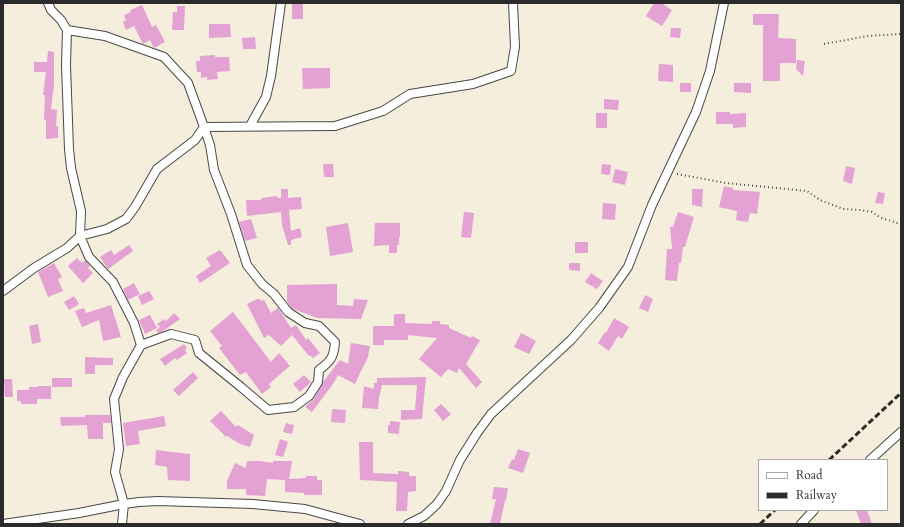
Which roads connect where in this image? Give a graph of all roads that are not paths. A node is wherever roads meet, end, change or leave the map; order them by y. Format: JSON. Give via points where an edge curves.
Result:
{"nodes":[{"id":1,"x":48,"y":3,"type":"edge"},
{"id":2,"x":280,"y":3,"type":"edge"},
{"id":3,"x":513,"y":3,"type":"edge"},
{"id":4,"x":724,"y":3,"type":"edge"},
{"id":5,"x":67,"y":30,"type":"junction"},
{"id":6,"x":250,"y":126,"type":"junction"},
{"id":7,"x":204,"y":127,"type":"junction"},
{"id":8,"x":80,"y":236,"type":"junction"},
{"id":9,"x":3,"y":291,"type":"edge"},
{"id":10,"x":141,"y":345,"type":"junction"},
{"id":11,"x":901,"y":432,"type":"edge"},
{"id":12,"x":871,"y":459,"type":"edge"},
{"id":13,"x":124,"y":504,"type":"junction"},
{"id":14,"x":813,"y":511,"type":"edge"},
{"id":15,"x":3,"y":524,"type":"edge"},
{"id":16,"x":122,"y":524,"type":"edge"},
{"id":17,"x":360,"y":524,"type":"edge"},
{"id":18,"x":408,"y":524,"type":"edge"},
{"id":19,"x":800,"y":524,"type":"edge"}],
"edges":[{"from":1,"to":5,"type":"street"},
{"from":2,"to":6,"type":"street","via":[[266,97]]},
{"from":3,"to":6,"type":"street","via":[[515,47],[511,71],[473,84],[410,94],[383,111],[335,126]]},
{"from":4,"to":18,"type":"street","via":[[710,71],[696,112],[652,205],[628,267],[599,308],[571,340],[491,414],[460,460],[437,504],[424,516]]},
{"from":5,"to":7,"type":"street","via":[[104,36],[164,57],[188,83]]},
{"from":5,"to":8,"type":"street","via":[[69,149],[81,211]]},
{"from":6,"to":7,"type":"street"},
{"from":7,"to":8,"type":"street","via":[[195,140],[157,169],[126,220],[107,229]]},
{"from":7,"to":10,"type":"street","via":[[214,170],[247,265],[288,312],[305,323],[319,326],[334,342],[334,355],[328,364],[319,370],[318,382],[309,396],[294,407],[268,410],[199,354],[195,340],[171,334]]},
{"from":8,"to":9,"type":"street","via":[[67,248]]},
{"from":8,"to":10,"type":"street","via":[[89,257],[112,282],[134,323]]},
{"from":10,"to":13,"type":"street","via":[[123,377],[114,400],[119,450],[115,472]]},
{"from":11,"to":12,"type":"street"},
{"from":13,"to":15,"type":"street"},
{"from":13,"to":16,"type":"street"},
{"from":13,"to":17,"type":"street","via":[[158,501],[253,504],[306,509]]},
{"from":14,"to":19,"type":"street"}]}
